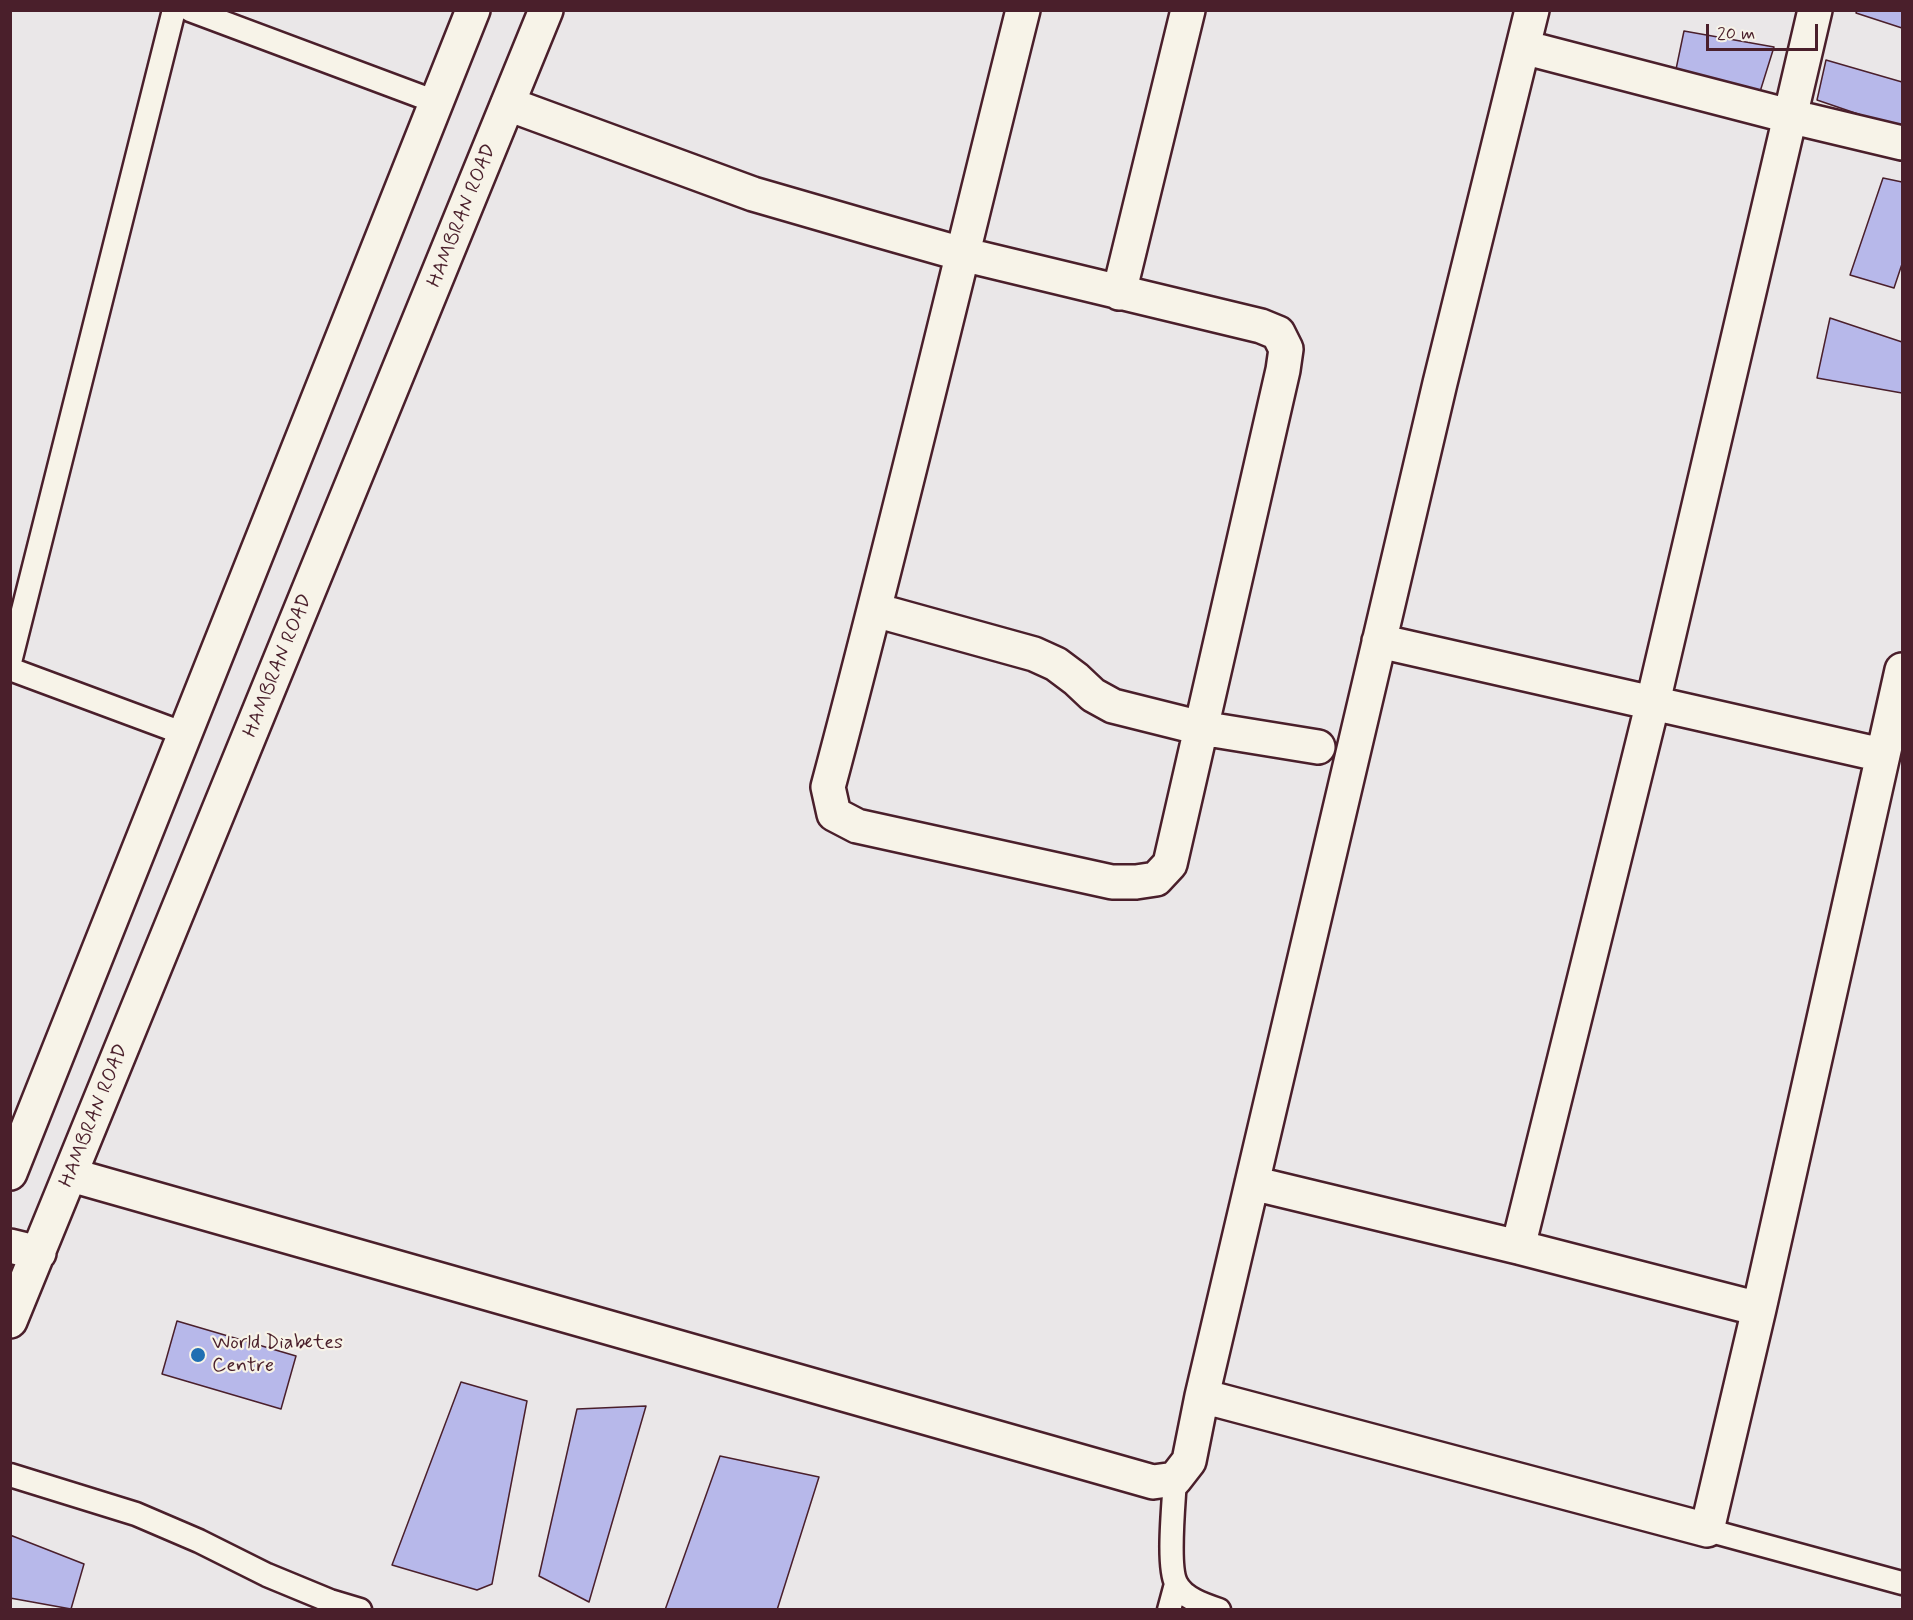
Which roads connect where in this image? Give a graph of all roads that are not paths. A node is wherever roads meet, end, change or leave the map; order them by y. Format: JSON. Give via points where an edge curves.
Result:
{"nodes":[{"id":1,"x":174,"y":10,"type":"edge"},
{"id":2,"x":190,"y":10,"type":"edge"},
{"id":3,"x":473,"y":10,"type":"edge"},
{"id":4,"x":546,"y":10,"type":"edge"},
{"id":5,"x":1023,"y":10,"type":"edge"},
{"id":6,"x":1188,"y":10,"type":"edge"},
{"id":7,"x":1532,"y":10,"type":"edge"},
{"id":8,"x":1815,"y":10,"type":"edge"},
{"id":9,"x":1524,"y":47,"type":"junction"},
{"id":10,"x":436,"y":102,"type":"junction"},
{"id":11,"x":508,"y":104,"type":"junction"},
{"id":12,"x":1789,"y":116,"type":"junction"},
{"id":13,"x":1902,"y":143,"type":"edge"},
{"id":14,"x":962,"y":254,"type":"junction"},
{"id":15,"x":1119,"y":293,"type":"junction"},
{"id":16,"x":875,"y":610,"type":"junction"},
{"id":17,"x":1379,"y":641,"type":"junction"},
{"id":18,"x":10,"y":662,"type":"edge"},
{"id":19,"x":10,"y":669,"type":"edge"},
{"id":20,"x":1902,"y":670,"type":"edge"},
{"id":21,"x":1653,"y":702,"type":"junction"},
{"id":22,"x":1201,"y":728,"type":"junction"},
{"id":23,"x":185,"y":734,"type":"junction"},
{"id":24,"x":1318,"y":747,"type":"dead end"},
{"id":25,"x":1882,"y":755,"type":"junction"},
{"id":26,"x":10,"y":1173,"type":"edge"},
{"id":27,"x":71,"y":1175,"type":"junction"},
{"id":28,"x":1252,"y":1183,"type":"junction"},
{"id":29,"x":1518,"y":1247,"type":"junction"},
{"id":30,"x":25,"y":1250,"type":"edge"},
{"id":31,"x":1759,"y":1309,"type":"junction"},
{"id":32,"x":10,"y":1321,"type":"edge"},
{"id":33,"x":1202,"y":1396,"type":"junction"},
{"id":34,"x":10,"y":1475,"type":"edge"},
{"id":35,"x":1175,"y":1479,"type":"junction"},
{"id":36,"x":1707,"y":1530,"type":"junction"},
{"id":37,"x":1902,"y":1583,"type":"edge"},
{"id":38,"x":1176,"y":1584,"type":"junction"},
{"id":39,"x":360,"y":1610,"type":"edge"},
{"id":40,"x":1169,"y":1610,"type":"edge"},
{"id":41,"x":1219,"y":1610,"type":"edge"}],
"edges":[{"from":1,"to":18,"type":"lane"},
{"from":2,"to":10,"type":"lane"},
{"from":3,"to":10,"type":"street"},
{"from":4,"to":11,"type":"street","name":"HAMBRAN ROAD"},
{"from":5,"to":14,"type":"street"},
{"from":6,"to":15,"type":"street"},
{"from":7,"to":9,"type":"street"},
{"from":8,"to":12,"type":"street"},
{"from":9,"to":12,"type":"street"},
{"from":9,"to":17,"type":"street"},
{"from":10,"to":23,"type":"street"},
{"from":11,"to":14,"type":"street","via":[[753,194]]},
{"from":11,"to":27,"type":"street","name":"HAMBRAN ROAD"},
{"from":12,"to":13,"type":"street"},
{"from":12,"to":21,"type":"street"},
{"from":14,"to":15,"type":"street"},
{"from":14,"to":16,"type":"street"},
{"from":15,"to":22,"type":"street","via":[[1261,326],[1278,333],[1286,349]]},
{"from":16,"to":22,"type":"street","via":[[1034,654],[1056,664],[1093,695],[1113,706]]},
{"from":16,"to":22,"type":"street","via":[[828,787],[834,814],[857,826],[1112,882],[1155,879],[1170,864]]},
{"from":17,"to":21,"type":"street"},
{"from":17,"to":28,"type":"street"},
{"from":19,"to":23,"type":"lane"},
{"from":20,"to":25,"type":"street"},
{"from":21,"to":25,"type":"street"},
{"from":21,"to":29,"type":"street"},
{"from":22,"to":24,"type":"street"},
{"from":23,"to":26,"type":"street"},
{"from":25,"to":31,"type":"street"},
{"from":27,"to":30,"type":"street","name":"HAMBRAN ROAD"},
{"from":27,"to":35,"type":"street","via":[[1153,1482]]},
{"from":28,"to":29,"type":"street"},
{"from":28,"to":33,"type":"street"},
{"from":29,"to":31,"type":"street"},
{"from":30,"to":32,"type":"street","name":"HAMBRAN ROAD"},
{"from":31,"to":36,"type":"street"},
{"from":33,"to":35,"type":"street","via":[[1189,1461]]},
{"from":33,"to":36,"type":"street"},
{"from":34,"to":39,"type":"lane","via":[[136,1514],[267,1575]]},
{"from":35,"to":38,"type":"lane","via":[[1172,1559]]},
{"from":36,"to":37,"type":"lane"},
{"from":38,"to":40,"type":"lane"},
{"from":38,"to":41,"type":"lane","via":[[1194,1602]]}]}
